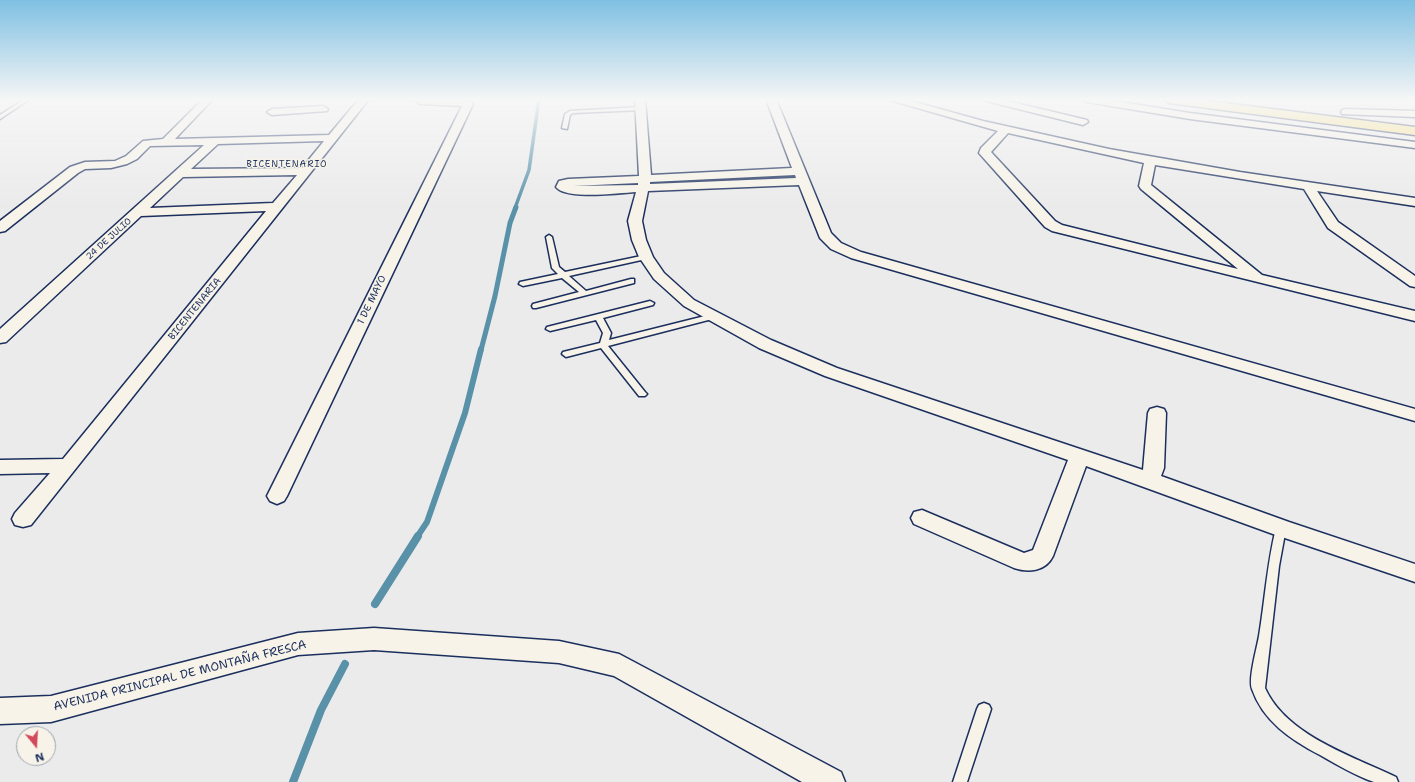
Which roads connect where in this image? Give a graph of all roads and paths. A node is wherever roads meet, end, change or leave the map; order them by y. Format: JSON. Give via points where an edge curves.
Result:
{"nodes":[{"id":1,"x":172,"y":135,"type":"edge"},
{"id":2,"x":453,"y":135,"type":"edge"},
{"id":3,"x":642,"y":135,"type":"edge"},
{"id":4,"x":786,"y":135,"type":"edge"},
{"id":5,"x":1000,"y":135,"type":"edge"},
{"id":6,"x":1027,"y":135,"type":"edge"},
{"id":7,"x":1067,"y":135,"type":"edge"},
{"id":8,"x":1341,"y":135,"type":"edge"},
{"id":9,"x":331,"y":138,"type":"joint"},
{"id":10,"x":216,"y":140,"type":"junction"},
{"id":11,"x":167,"y":141,"type":"junction"},
{"id":12,"x":1060,"y":142,"type":"junction"},
{"id":13,"x":1415,"y":145,"type":"edge"},
{"id":14,"x":1150,"y":162,"type":"junction"},
{"id":15,"x":306,"y":171,"type":"junction"},
{"id":16,"x":180,"y":173,"type":"junction"},
{"id":17,"x":802,"y":176,"type":"junction"},
{"id":18,"x":645,"y":184,"type":"junction"},
{"id":19,"x":1309,"y":186,"type":"junction"},
{"id":20,"x":1415,"y":202,"type":"edge"},
{"id":21,"x":277,"y":207,"type":"junction"},
{"id":22,"x":139,"y":212,"type":"junction"},
{"id":23,"x":0,"y":228,"type":"edge"},
{"id":24,"x":548,"y":237,"type":"dead end"},
{"id":25,"x":646,"y":257,"type":"junction"},
{"id":26,"x":566,"y":276,"type":"junction"},
{"id":27,"x":1259,"y":279,"type":"junction"},
{"id":28,"x":631,"y":281,"type":"dead end"},
{"id":29,"x":1415,"y":283,"type":"edge"},
{"id":30,"x":523,"y":284,"type":"dead end"},
{"id":31,"x":584,"y":293,"type":"junction"},
{"id":32,"x":650,"y":303,"type":"dead end"},
{"id":33,"x":536,"y":306,"type":"dead end"},
{"id":34,"x":712,"y":316,"type":"junction"},
{"id":35,"x":1415,"y":316,"type":"edge"},
{"id":36,"x":598,"y":317,"type":"junction"},
{"id":37,"x":550,"y":330,"type":"dead end"},
{"id":38,"x":0,"y":338,"type":"edge"},
{"id":39,"x":603,"y":345,"type":"junction"},
{"id":40,"x":566,"y":354,"type":"dead end"},
{"id":41,"x":642,"y":394,"type":"dead end"},
{"id":42,"x":1157,"y":413,"type":"dead end"},
{"id":43,"x":1415,"y":415,"type":"edge"},
{"id":44,"x":1079,"y":457,"type":"junction"},
{"id":45,"x":68,"y":466,"type":"junction"},
{"id":46,"x":0,"y":467,"type":"edge"},
{"id":47,"x":1150,"y":480,"type":"junction"},
{"id":48,"x":277,"y":496,"type":"dead end"},
{"id":49,"x":922,"y":518,"type":"dead end"},
{"id":50,"x":24,"y":519,"type":"dead end"},
{"id":51,"x":1281,"y":528,"type":"junction"},
{"id":52,"x":1415,"y":574,"type":"edge"},
{"id":53,"x":984,"y":708,"type":"dead end"},
{"id":54,"x":0,"y":711,"type":"edge"},
{"id":55,"x":831,"y":782,"type":"edge"},
{"id":56,"x":960,"y":782,"type":"edge"},
{"id":57,"x":1391,"y":782,"type":"edge"}],
"edges":[{"from":1,"to":11,"type":"street"},
{"from":2,"to":48,"type":"street","name":"1 DE MAYO"},
{"from":3,"to":18,"type":"street"},
{"from":4,"to":17,"type":"street"},
{"from":5,"to":27,"type":"street","via":[[985,150],[985,154],[1050,224],[1057,228]]},
{"from":6,"to":12,"type":"street"},
{"from":7,"to":12,"type":"street"},
{"from":8,"to":13,"type":"street"},
{"from":9,"to":10,"type":"street"},
{"from":9,"to":15,"type":"street","name":"BICENTENARIA"},
{"from":10,"to":11,"type":"street"},
{"from":10,"to":16,"type":"street","name":"24 DE JULIO"},
{"from":11,"to":23,"type":"street","via":[[147,143],[121,163],[78,167]]},
{"from":12,"to":14,"type":"street"},
{"from":14,"to":19,"type":"street"},
{"from":14,"to":27,"type":"street","via":[[1145,186]]},
{"from":15,"to":16,"type":"street"},
{"from":15,"to":21,"type":"street","name":"BICENTENARIA"},
{"from":16,"to":22,"type":"street","name":"24 DE JULIO"},
{"from":17,"to":18,"type":"street"},
{"from":17,"to":43,"type":"street","via":[[825,235],[836,246],[856,255]]},
{"from":18,"to":18,"type":"street","via":[[568,183],[562,187],[575,191]]},
{"from":18,"to":25,"type":"street","via":[[634,221]]},
{"from":19,"to":20,"type":"street"},
{"from":19,"to":29,"type":"street","via":[[1314,198],[1333,225]]},
{"from":21,"to":22,"type":"street"},
{"from":21,"to":45,"type":"street","name":"BICENTENARIA"},
{"from":22,"to":38,"type":"street","name":"24 DE JULIO"},
{"from":24,"to":26,"type":"lane","via":[[556,268]]},
{"from":25,"to":26,"type":"lane"},
{"from":25,"to":34,"type":"street","via":[[659,276],[689,303]]},
{"from":26,"to":30,"type":"lane"},
{"from":26,"to":31,"type":"lane"},
{"from":27,"to":35,"type":"street"},
{"from":28,"to":31,"type":"lane"},
{"from":31,"to":33,"type":"lane"},
{"from":32,"to":36,"type":"lane"},
{"from":34,"to":39,"type":"lane"},
{"from":34,"to":44,"type":"street","via":[[765,344],[831,372]]},
{"from":36,"to":37,"type":"lane"},
{"from":36,"to":39,"type":"lane","via":[[606,333]]},
{"from":39,"to":40,"type":"lane"},
{"from":39,"to":41,"type":"lane"},
{"from":42,"to":47,"type":"street","via":[[1154,468]]},
{"from":44,"to":47,"type":"street"},
{"from":44,"to":49,"type":"street","via":[[1042,556],[1035,561],[1022,562]]},
{"from":45,"to":46,"type":"street"},
{"from":45,"to":50,"type":"street","name":"BICENTENARIA"},
{"from":47,"to":51,"type":"street"},
{"from":51,"to":52,"type":"street"},
{"from":51,"to":57,"type":"lane","via":[[1275,550],[1266,636],[1257,687],[1268,710],[1297,735]]},
{"from":53,"to":56,"type":"lane"},
{"from":54,"to":55,"type":"street","name":"AVENIDA PRINCIPAL DE MONTAÑA FRESCA","via":[[51,709],[298,644],[374,639],[559,652],[620,666]]}]}
